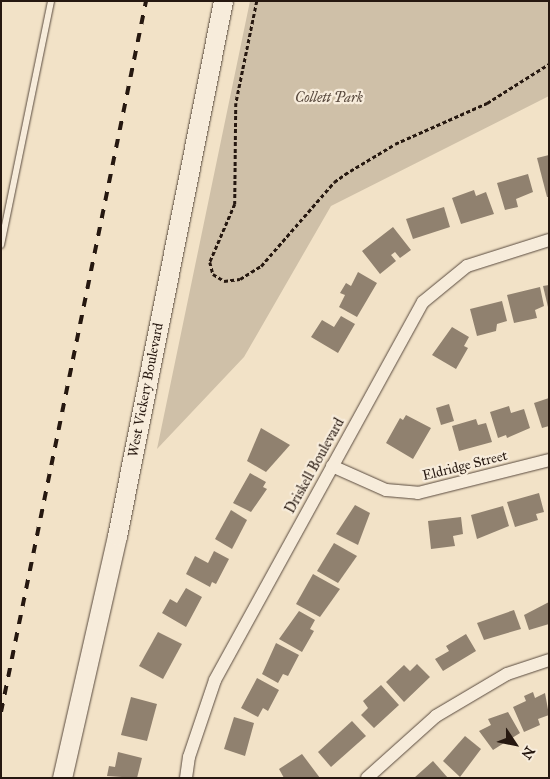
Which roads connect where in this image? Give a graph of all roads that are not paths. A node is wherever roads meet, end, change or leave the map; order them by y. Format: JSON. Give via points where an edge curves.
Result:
{"nodes":[{"id":1,"x":51,"y":1,"type":"edge"},
{"id":2,"x":223,"y":1,"type":"edge"},
{"id":3,"x":549,"y":240,"type":"edge"},
{"id":4,"x":1,"y":245,"type":"edge"},
{"id":5,"x":549,"y":460,"type":"edge"},
{"id":6,"x":332,"y":466,"type":"junction"},
{"id":7,"x":549,"y":660,"type":"edge"},
{"id":8,"x":62,"y":778,"type":"edge"},
{"id":9,"x":186,"y":778,"type":"edge"},
{"id":10,"x":367,"y":778,"type":"edge"}],
"edges":[{"from":1,"to":4,"type":"lane"},
{"from":2,"to":8,"type":"main road","name":"West Vickery Boulevard","via":[[118,536]]},
{"from":3,"to":6,"type":"street","name":"Driskell Boulevard","via":[[467,266],[423,302]]},
{"from":5,"to":6,"type":"street","name":"Eldridge Street","via":[[418,493],[386,490]]},
{"from":6,"to":9,"type":"street","name":"Driskell Boulevard","via":[[215,680],[189,756]]},
{"from":7,"to":10,"type":"street","via":[[508,674],[436,716]]}]}
